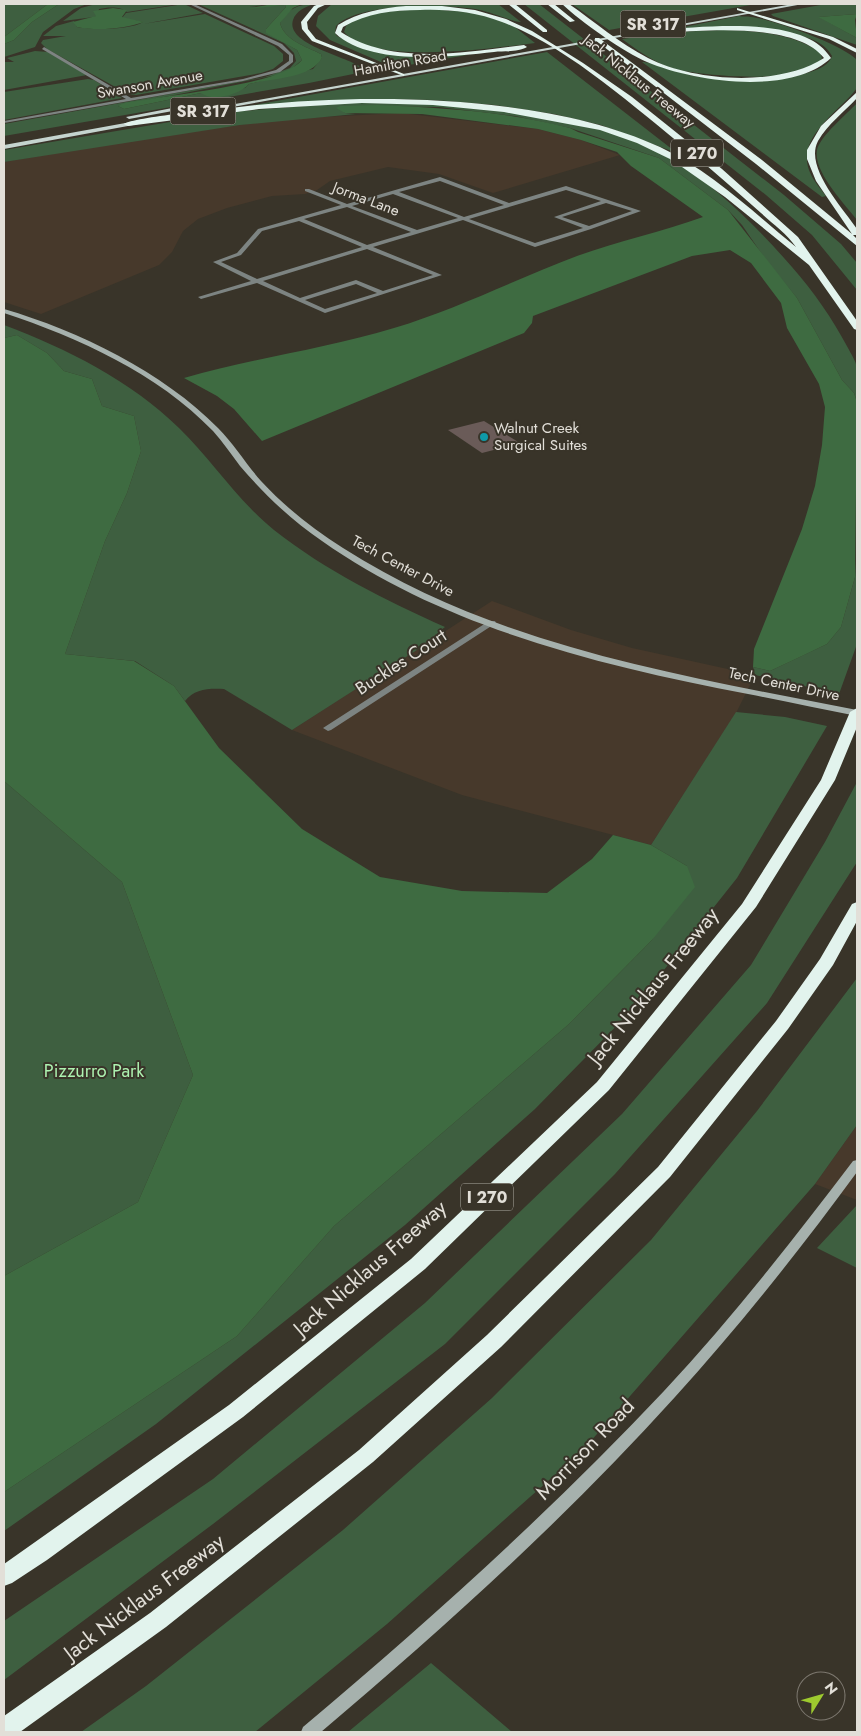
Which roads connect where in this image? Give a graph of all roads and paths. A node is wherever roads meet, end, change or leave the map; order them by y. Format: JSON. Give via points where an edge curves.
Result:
{"nodes":[{"id":1,"x":191,"y":4,"type":"edge"},
{"id":2,"x":324,"y":4,"type":"edge"},
{"id":3,"x":511,"y":4,"type":"edge"},
{"id":4,"x":550,"y":4,"type":"edge"},
{"id":5,"x":565,"y":4,"type":"edge"},
{"id":6,"x":769,"y":4,"type":"edge"},
{"id":7,"x":800,"y":4,"type":"edge"},
{"id":8,"x":739,"y":9,"type":"junction"},
{"id":9,"x":750,"y":12,"type":"junction"},
{"id":10,"x":627,"y":35,"type":"junction"},
{"id":11,"x":524,"y":47,"type":"junction"},
{"id":12,"x":44,"y":48,"type":"dead end"},
{"id":13,"x":857,"y":52,"type":"edge"},
{"id":14,"x":391,"y":71,"type":"junction"},
{"id":15,"x":402,"y":75,"type":"junction"},
{"id":16,"x":857,"y":94,"type":"edge"},
{"id":17,"x":131,"y":100,"type":"junction"},
{"id":18,"x":635,"y":104,"type":"junction"},
{"id":19,"x":4,"y":122,"type":"edge"},
{"id":20,"x":128,"y":124,"type":"junction"},
{"id":21,"x":4,"y":140,"type":"edge"},
{"id":22,"x":4,"y":147,"type":"edge"},
{"id":23,"x":307,"y":190,"type":"dead end"},
{"id":24,"x":393,"y":192,"type":"junction"},
{"id":25,"x":606,"y":202,"type":"junction"},
{"id":26,"x":509,"y":204,"type":"junction"},
{"id":27,"x":346,"y":205,"type":"junction"},
{"id":28,"x":461,"y":218,"type":"junction"},
{"id":29,"x":299,"y":219,"type":"junction"},
{"id":30,"x":588,"y":228,"type":"junction"},
{"id":31,"x":416,"y":232,"type":"junction"},
{"id":32,"x":857,"y":234,"type":"edge"},
{"id":33,"x":857,"y":242,"type":"edge"},
{"id":34,"x":368,"y":247,"type":"junction"},
{"id":35,"x":813,"y":264,"type":"junction"},
{"id":36,"x":257,"y":281,"type":"junction"},
{"id":37,"x":383,"y":293,"type":"junction"},
{"id":38,"x":202,"y":297,"type":"dead end"},
{"id":39,"x":299,"y":300,"type":"junction"},
{"id":40,"x":4,"y":311,"type":"edge"},
{"id":41,"x":857,"y":327,"type":"edge"},
{"id":42,"x":492,"y":623,"type":"junction"},
{"id":43,"x":857,"y":713,"type":"edge"},
{"id":44,"x":328,"y":728,"type":"dead end"},
{"id":45,"x":857,"y":908,"type":"edge"},
{"id":46,"x":857,"y":1164,"type":"edge"},
{"id":47,"x":4,"y":1576,"type":"edge"},
{"id":48,"x":4,"y":1730,"type":"edge"},
{"id":49,"x":309,"y":1732,"type":"edge"}],
"edges":[{"from":1,"to":17,"type":"street","name":"Swanson Avenue","via":[[280,45],[291,55],[291,62],[267,75]]},
{"from":2,"to":14,"type":"highway","via":[[316,7],[304,22],[305,29],[314,40]]},
{"from":3,"to":18,"type":"highway","name":"Jack Nicklaus Freeway","number":"I 270"},
{"from":4,"to":33,"type":"highway","name":"Jack Nicklaus Freeway","number":"I 270","via":[[759,162]]},
{"from":5,"to":10,"type":"highway","via":[[642,58],[684,73],[725,78],[774,77],[819,67],[828,58],[817,46],[796,37],[765,32],[695,30]]},
{"from":6,"to":8,"type":"main road","name":"Hamilton Road","number":"SR 317"},
{"from":7,"to":9,"type":"main road","name":"Hamilton Road","number":"SR 317"},
{"from":8,"to":9,"type":"highway"},
{"from":8,"to":11,"type":"main road","name":"Hamilton Road","number":"SR 317"},
{"from":9,"to":10,"type":"main road","name":"Hamilton Road","number":"SR 317"},
{"from":9,"to":13,"type":"highway","via":[[831,38]]},
{"from":10,"to":15,"type":"main road","name":"Hamilton Road","number":"SR 317"},
{"from":11,"to":14,"type":"main road","name":"Hamilton Road","number":"SR 317"},
{"from":11,"to":18,"type":"highway","via":[[448,53],[397,52],[363,46],[346,40],[338,33],[340,26],[350,19],[388,10],[447,8],[486,13],[535,32]]},
{"from":12,"to":17,"type":"street"},
{"from":14,"to":15,"type":"highway"},
{"from":14,"to":21,"type":"main road","name":"Hamilton Road","number":"SR 317"},
{"from":15,"to":20,"type":"main road","name":"Hamilton Road","number":"SR 317"},
{"from":16,"to":32,"type":"highway","via":[[819,134],[810,150],[812,167]]},
{"from":17,"to":19,"type":"street","name":"Swanson Avenue"},
{"from":18,"to":35,"type":"highway","name":"Jack Nicklaus Freeway","number":"I 270","via":[[770,214],[795,239]]},
{"from":20,"to":22,"type":"main road","name":"Hamilton Road","number":"SR 317"},
{"from":20,"to":35,"type":"highway","via":[[337,101],[467,104],[568,119],[622,134],[674,157],[709,180]]},
{"from":23,"to":27,"type":"street","name":"Jorma Lane"},
{"from":24,"to":26,"type":"street","via":[[440,179]]},
{"from":24,"to":27,"type":"street"},
{"from":24,"to":28,"type":"street"},
{"from":25,"to":26,"type":"street","via":[[566,188]]},
{"from":25,"to":30,"type":"street","via":[[557,217]]},
{"from":25,"to":30,"type":"street","via":[[638,212]]},
{"from":26,"to":28,"type":"street"},
{"from":27,"to":29,"type":"street"},
{"from":27,"to":31,"type":"street","name":"Jorma Lane"},
{"from":28,"to":30,"type":"street","via":[[534,245]]},
{"from":28,"to":31,"type":"street"},
{"from":29,"to":34,"type":"street"},
{"from":29,"to":36,"type":"street","via":[[260,230],[240,254],[216,262]]},
{"from":31,"to":34,"type":"street"},
{"from":34,"to":36,"type":"street"},
{"from":34,"to":37,"type":"street","via":[[439,275]]},
{"from":35,"to":41,"type":"highway","name":"Jack Nicklaus Freeway","number":"I 270"},
{"from":36,"to":38,"type":"street"},
{"from":36,"to":39,"type":"street"},
{"from":37,"to":39,"type":"street","via":[[356,282]]},
{"from":37,"to":39,"type":"street","via":[[325,311]]},
{"from":40,"to":42,"type":"main road","name":"Tech Center Drive","via":[[86,342],[139,371],[180,398],[216,430],[248,470],[296,518],[353,558],[437,602]]},
{"from":42,"to":43,"type":"main road","name":"Tech Center Drive","via":[[535,640],[641,669]]},
{"from":42,"to":44,"type":"street","name":"Buckles Court"},
{"from":43,"to":47,"type":"highway","name":"Jack Nicklaus Freeway","number":"I 270","via":[[828,780],[748,907],[602,1086],[418,1264],[236,1411]]},
{"from":45,"to":48,"type":"highway","name":"Jack Nicklaus Freeway","via":[[827,961],[782,1025],[664,1172],[494,1341],[366,1456],[158,1620]]},
{"from":46,"to":49,"type":"main road","name":"Morrison Road","via":[[828,1205],[721,1335],[609,1458],[406,1651]]}]}
